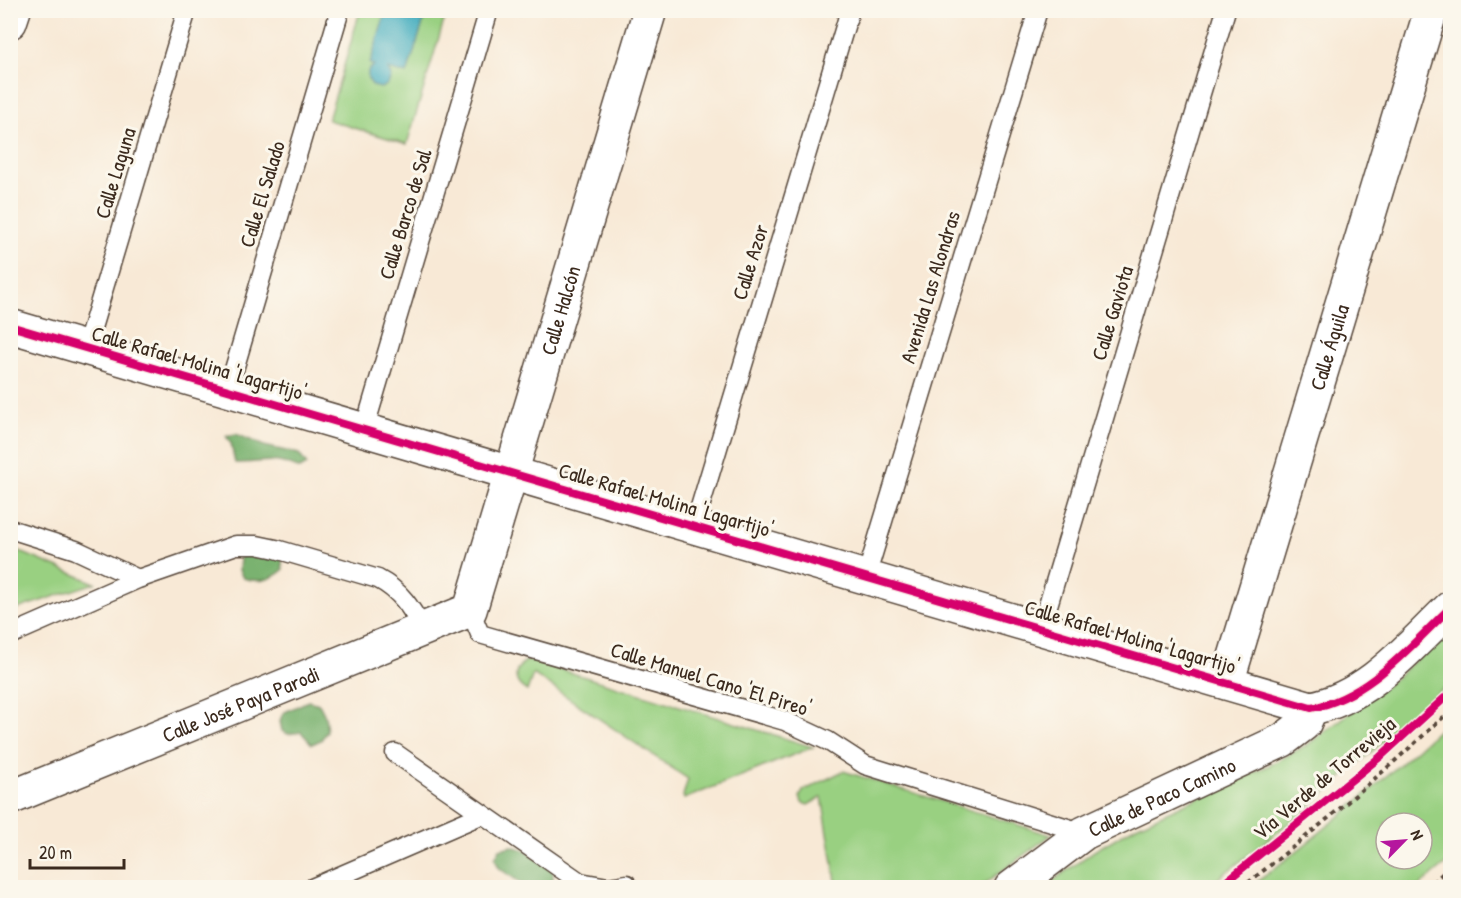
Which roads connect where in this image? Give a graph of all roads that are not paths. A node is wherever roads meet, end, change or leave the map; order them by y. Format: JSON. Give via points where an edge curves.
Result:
{"nodes":[{"id":1,"x":14,"y":10,"type":"edge"},
{"id":2,"x":187,"y":10,"type":"edge"},
{"id":3,"x":340,"y":10,"type":"edge"},
{"id":4,"x":489,"y":10,"type":"edge"},
{"id":5,"x":650,"y":10,"type":"edge"},
{"id":6,"x":850,"y":10,"type":"edge"},
{"id":7,"x":1038,"y":10,"type":"edge"},
{"id":8,"x":1226,"y":10,"type":"edge"},
{"id":9,"x":1431,"y":10,"type":"edge"},
{"id":10,"x":10,"y":21,"type":"edge"},
{"id":11,"x":10,"y":326,"type":"edge"},
{"id":12,"x":86,"y":348,"type":"junction"},
{"id":13,"x":228,"y":390,"type":"junction"},
{"id":14,"x":364,"y":430,"type":"junction"},
{"id":15,"x":511,"y":473,"type":"junction"},
{"id":16,"x":694,"y":527,"type":"junction"},
{"id":17,"x":10,"y":529,"type":"edge"},
{"id":18,"x":866,"y":577,"type":"junction"},
{"id":19,"x":138,"y":579,"type":"junction"},
{"id":20,"x":1450,"y":608,"type":"edge"},
{"id":21,"x":470,"y":610,"type":"junction"},
{"id":22,"x":423,"y":629,"type":"junction"},
{"id":23,"x":1041,"y":629,"type":"junction"},
{"id":24,"x":10,"y":635,"type":"edge"},
{"id":25,"x":1227,"y":683,"type":"junction"},
{"id":26,"x":1311,"y":708,"type":"junction"},
{"id":27,"x":395,"y":753,"type":"dead end"},
{"id":28,"x":10,"y":798,"type":"edge"},
{"id":29,"x":483,"y":814,"type":"junction"},
{"id":30,"x":1084,"y":833,"type":"junction"},
{"id":31,"x":627,"y":886,"type":"edge"},
{"id":32,"x":312,"y":888,"type":"edge"},
{"id":33,"x":1011,"y":888,"type":"edge"}],
"edges":[{"from":1,"to":10,"type":"street"},
{"from":2,"to":12,"type":"lane","name":"Calle Laguna"},
{"from":3,"to":13,"type":"lane","name":"Calle El Salado"},
{"from":4,"to":14,"type":"lane","name":"Calle Barco de Sal"},
{"from":5,"to":15,"type":"street","name":"Calle Halcón"},
{"from":6,"to":16,"type":"lane","name":"Calle Azor"},
{"from":7,"to":18,"type":"lane","name":"Avenida Las Alondras"},
{"from":8,"to":23,"type":"lane","name":"Calle Gaviota"},
{"from":9,"to":25,"type":"street","name":"Calle Águila"},
{"from":11,"to":12,"type":"street","name":"Calle Rafael Molina 'Lagartijo'"},
{"from":12,"to":13,"type":"street","name":"Calle Rafael Molina 'Lagartijo'"},
{"from":13,"to":14,"type":"street","name":"Calle Rafael Molina 'Lagartijo'"},
{"from":14,"to":15,"type":"street","name":"Calle Rafael Molina 'Lagartijo'"},
{"from":15,"to":16,"type":"street","name":"Calle Rafael Molina 'Lagartijo'"},
{"from":15,"to":21,"type":"street","name":"Calle Halcón"},
{"from":16,"to":18,"type":"street","name":"Calle Rafael Molina 'Lagartijo'"},
{"from":17,"to":19,"type":"lane","via":[[76,550]]},
{"from":18,"to":23,"type":"street","name":"Calle Rafael Molina 'Lagartijo'"},
{"from":19,"to":22,"type":"lane","via":[[236,545],[257,545],[385,582],[411,607]]},
{"from":19,"to":24,"type":"lane"},
{"from":20,"to":26,"type":"street","via":[[1369,682],[1346,697]]},
{"from":21,"to":22,"type":"street","name":"Calle José Paya Parodi"},
{"from":21,"to":30,"type":"lane","name":"Calle Manuel Cano 'El Pireo'","via":[[480,634],[785,721],[828,741],[865,765]]},
{"from":22,"to":28,"type":"street","name":"Calle José Paya Parodi"},
{"from":23,"to":25,"type":"street","name":"Calle Rafael Molina 'Lagartijo'"},
{"from":25,"to":26,"type":"street","name":"Calle Rafael Molina 'Lagartijo'"},
{"from":26,"to":30,"type":"street","name":"Calle de Paco Camino","via":[[1304,724],[1283,740]]},
{"from":27,"to":29,"type":"lane"},
{"from":29,"to":31,"type":"lane","via":[[580,882]]},
{"from":29,"to":32,"type":"lane"},
{"from":30,"to":33,"type":"street","name":"Calle de Paco Camino"}]}
